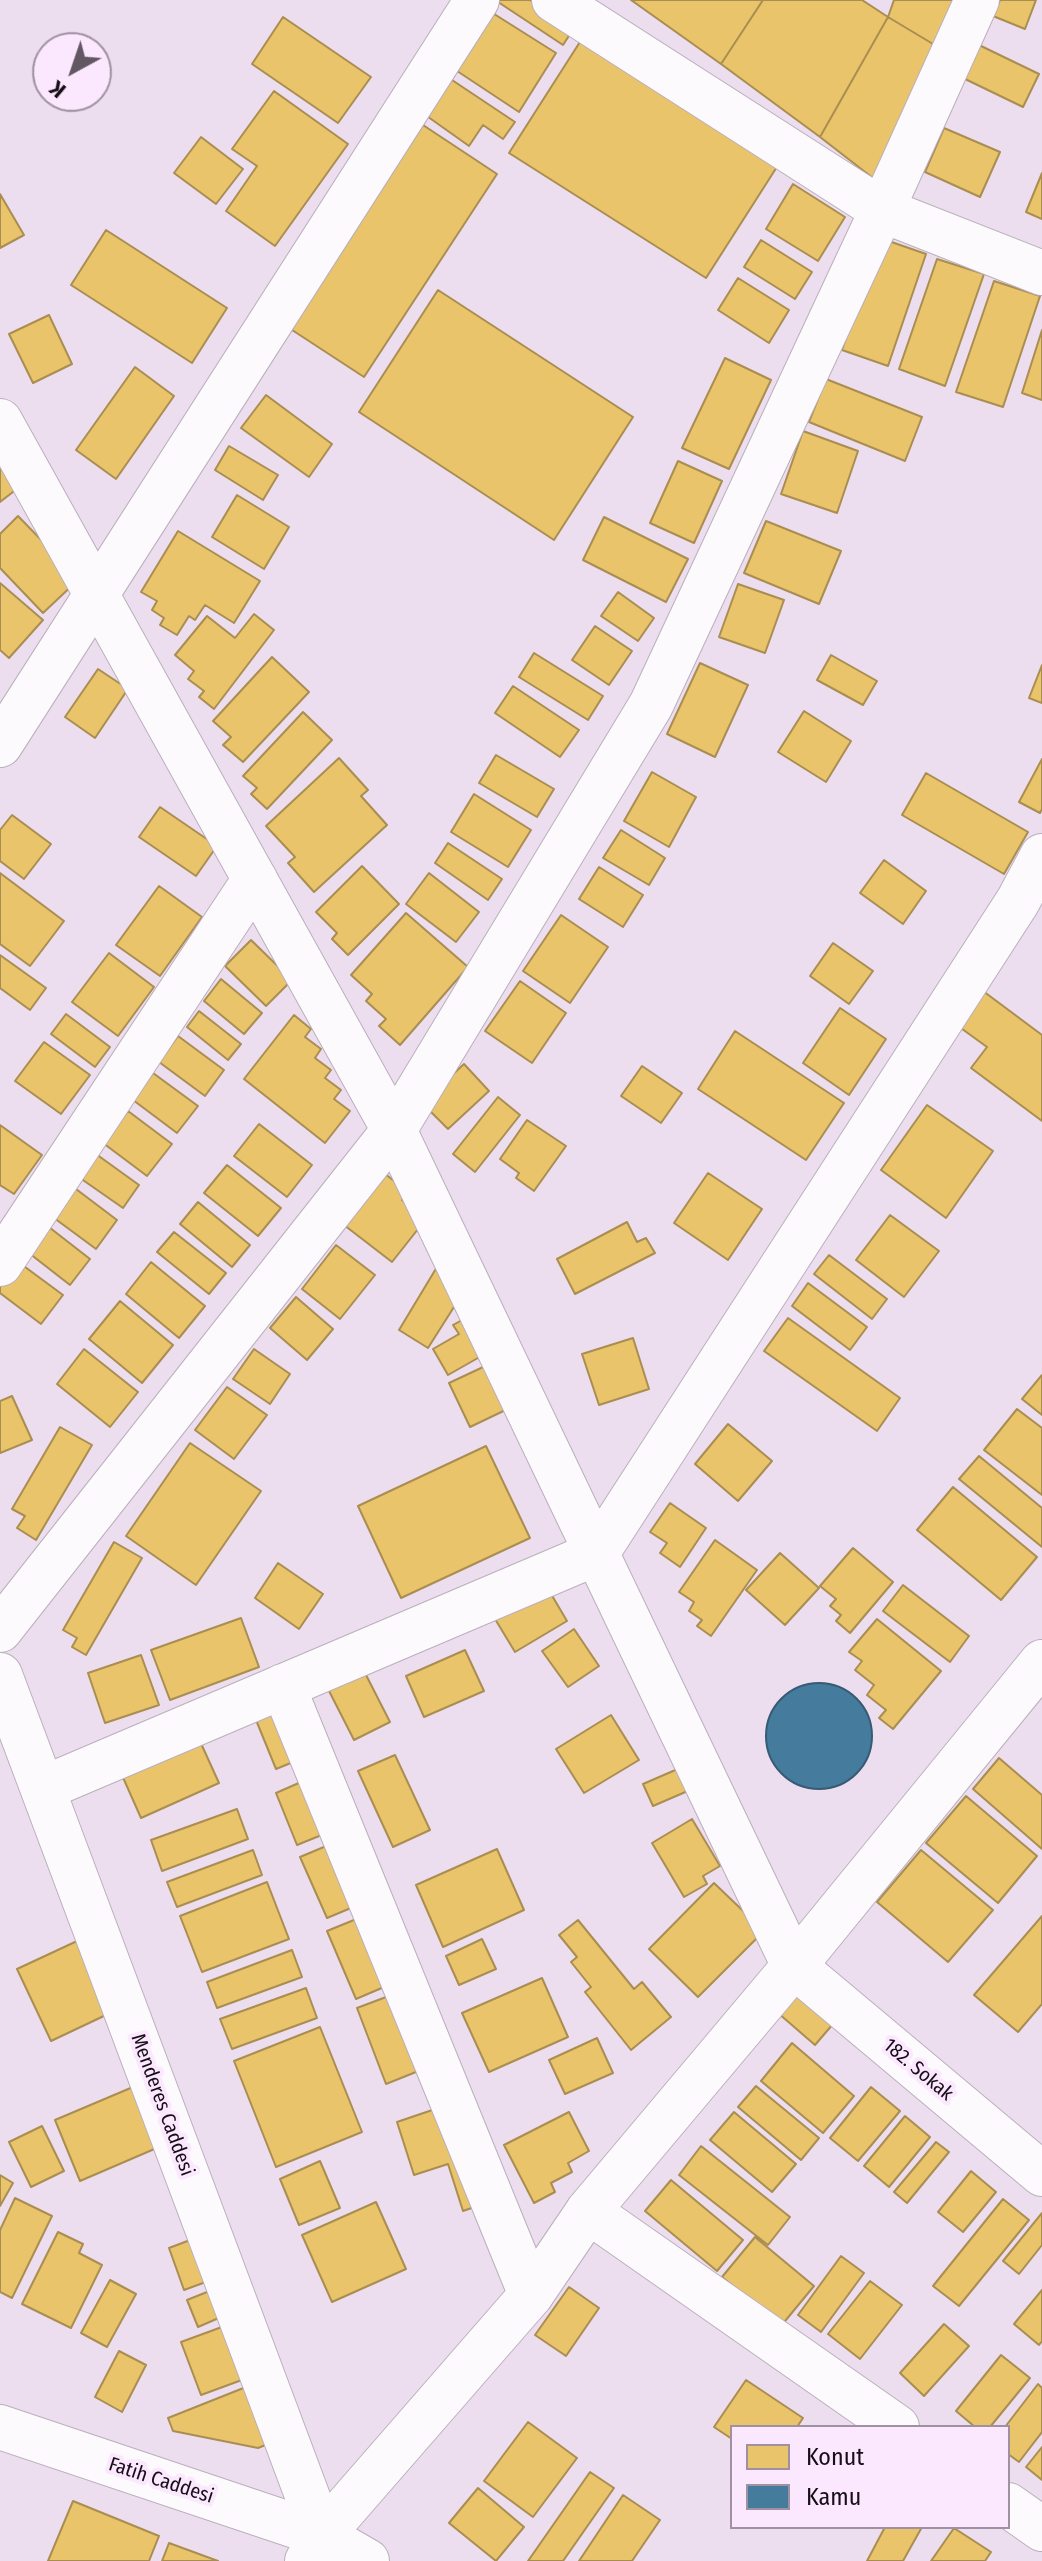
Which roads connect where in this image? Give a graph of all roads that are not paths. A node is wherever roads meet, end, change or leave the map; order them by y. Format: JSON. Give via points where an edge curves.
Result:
{"nodes":[{"id":1,"x":477,"y":0,"type":"edge"},
{"id":2,"x":554,"y":0,"type":"edge"},
{"id":3,"x":977,"y":0,"type":"edge"},
{"id":4,"x":882,"y":210,"type":"junction"},
{"id":5,"x":1042,"y":273,"type":"edge"},
{"id":6,"x":0,"y":421,"type":"edge"},
{"id":7,"x":96,"y":593,"type":"junction"},
{"id":8,"x":0,"y":745,"type":"edge"},
{"id":9,"x":1042,"y":856,"type":"edge"},
{"id":10,"x":255,"y":879,"type":"junction"},
{"id":11,"x":394,"y":1130,"type":"junction"},
{"id":12,"x":0,"y":1264,"type":"edge"},
{"id":13,"x":597,"y":1553,"type":"junction"},
{"id":14,"x":0,"y":1630,"type":"edge"},
{"id":15,"x":1042,"y":1662,"type":"edge"},
{"id":16,"x":0,"y":1675,"type":"edge"},
{"id":17,"x":283,"y":1686,"type":"junction"},
{"id":18,"x":44,"y":1788,"type":"junction"},
{"id":19,"x":794,"y":1966,"type":"junction"},
{"id":20,"x":1042,"y":2174,"type":"edge"},
{"id":21,"x":588,"y":2211,"type":"junction"},
{"id":22,"x":531,"y":2295,"type":"junction"},
{"id":23,"x":894,"y":2425,"type":"edge"},
{"id":24,"x":0,"y":2427,"type":"edge"},
{"id":25,"x":1010,"y":2506,"type":"edge"},
{"id":26,"x":1042,"y":2529,"type":"edge"},
{"id":27,"x":315,"y":2548,"type":"edge"},
{"id":28,"x":367,"y":2561,"type":"edge"}],
"edges":[{"from":1,"to":7,"type":"street"},
{"from":2,"to":4,"type":"street"},
{"from":3,"to":4,"type":"street"},
{"from":4,"to":5,"type":"street"},
{"from":4,"to":11,"type":"street","via":[[651,705]]},
{"from":6,"to":7,"type":"street"},
{"from":7,"to":8,"type":"street"},
{"from":7,"to":10,"type":"street"},
{"from":9,"to":13,"type":"street"},
{"from":10,"to":11,"type":"street"},
{"from":10,"to":12,"type":"street"},
{"from":11,"to":13,"type":"street"},
{"from":11,"to":14,"type":"street"},
{"from":13,"to":17,"type":"street"},
{"from":13,"to":19,"type":"street"},
{"from":15,"to":19,"type":"street"},
{"from":16,"to":18,"type":"street","name":"Menderes Caddesi"},
{"from":17,"to":18,"type":"street"},
{"from":17,"to":22,"type":"street"},
{"from":18,"to":27,"type":"street","name":"Menderes Caddesi"},
{"from":19,"to":20,"type":"street","name":"182. Sokak"},
{"from":19,"to":21,"type":"street"},
{"from":21,"to":22,"type":"street"},
{"from":21,"to":23,"type":"street"},
{"from":22,"to":27,"type":"street"},
{"from":24,"to":27,"type":"street","name":"Fatih Caddesi"},
{"from":25,"to":26,"type":"street"},
{"from":27,"to":28,"type":"street","name":"Fatih Caddesi"}]}
